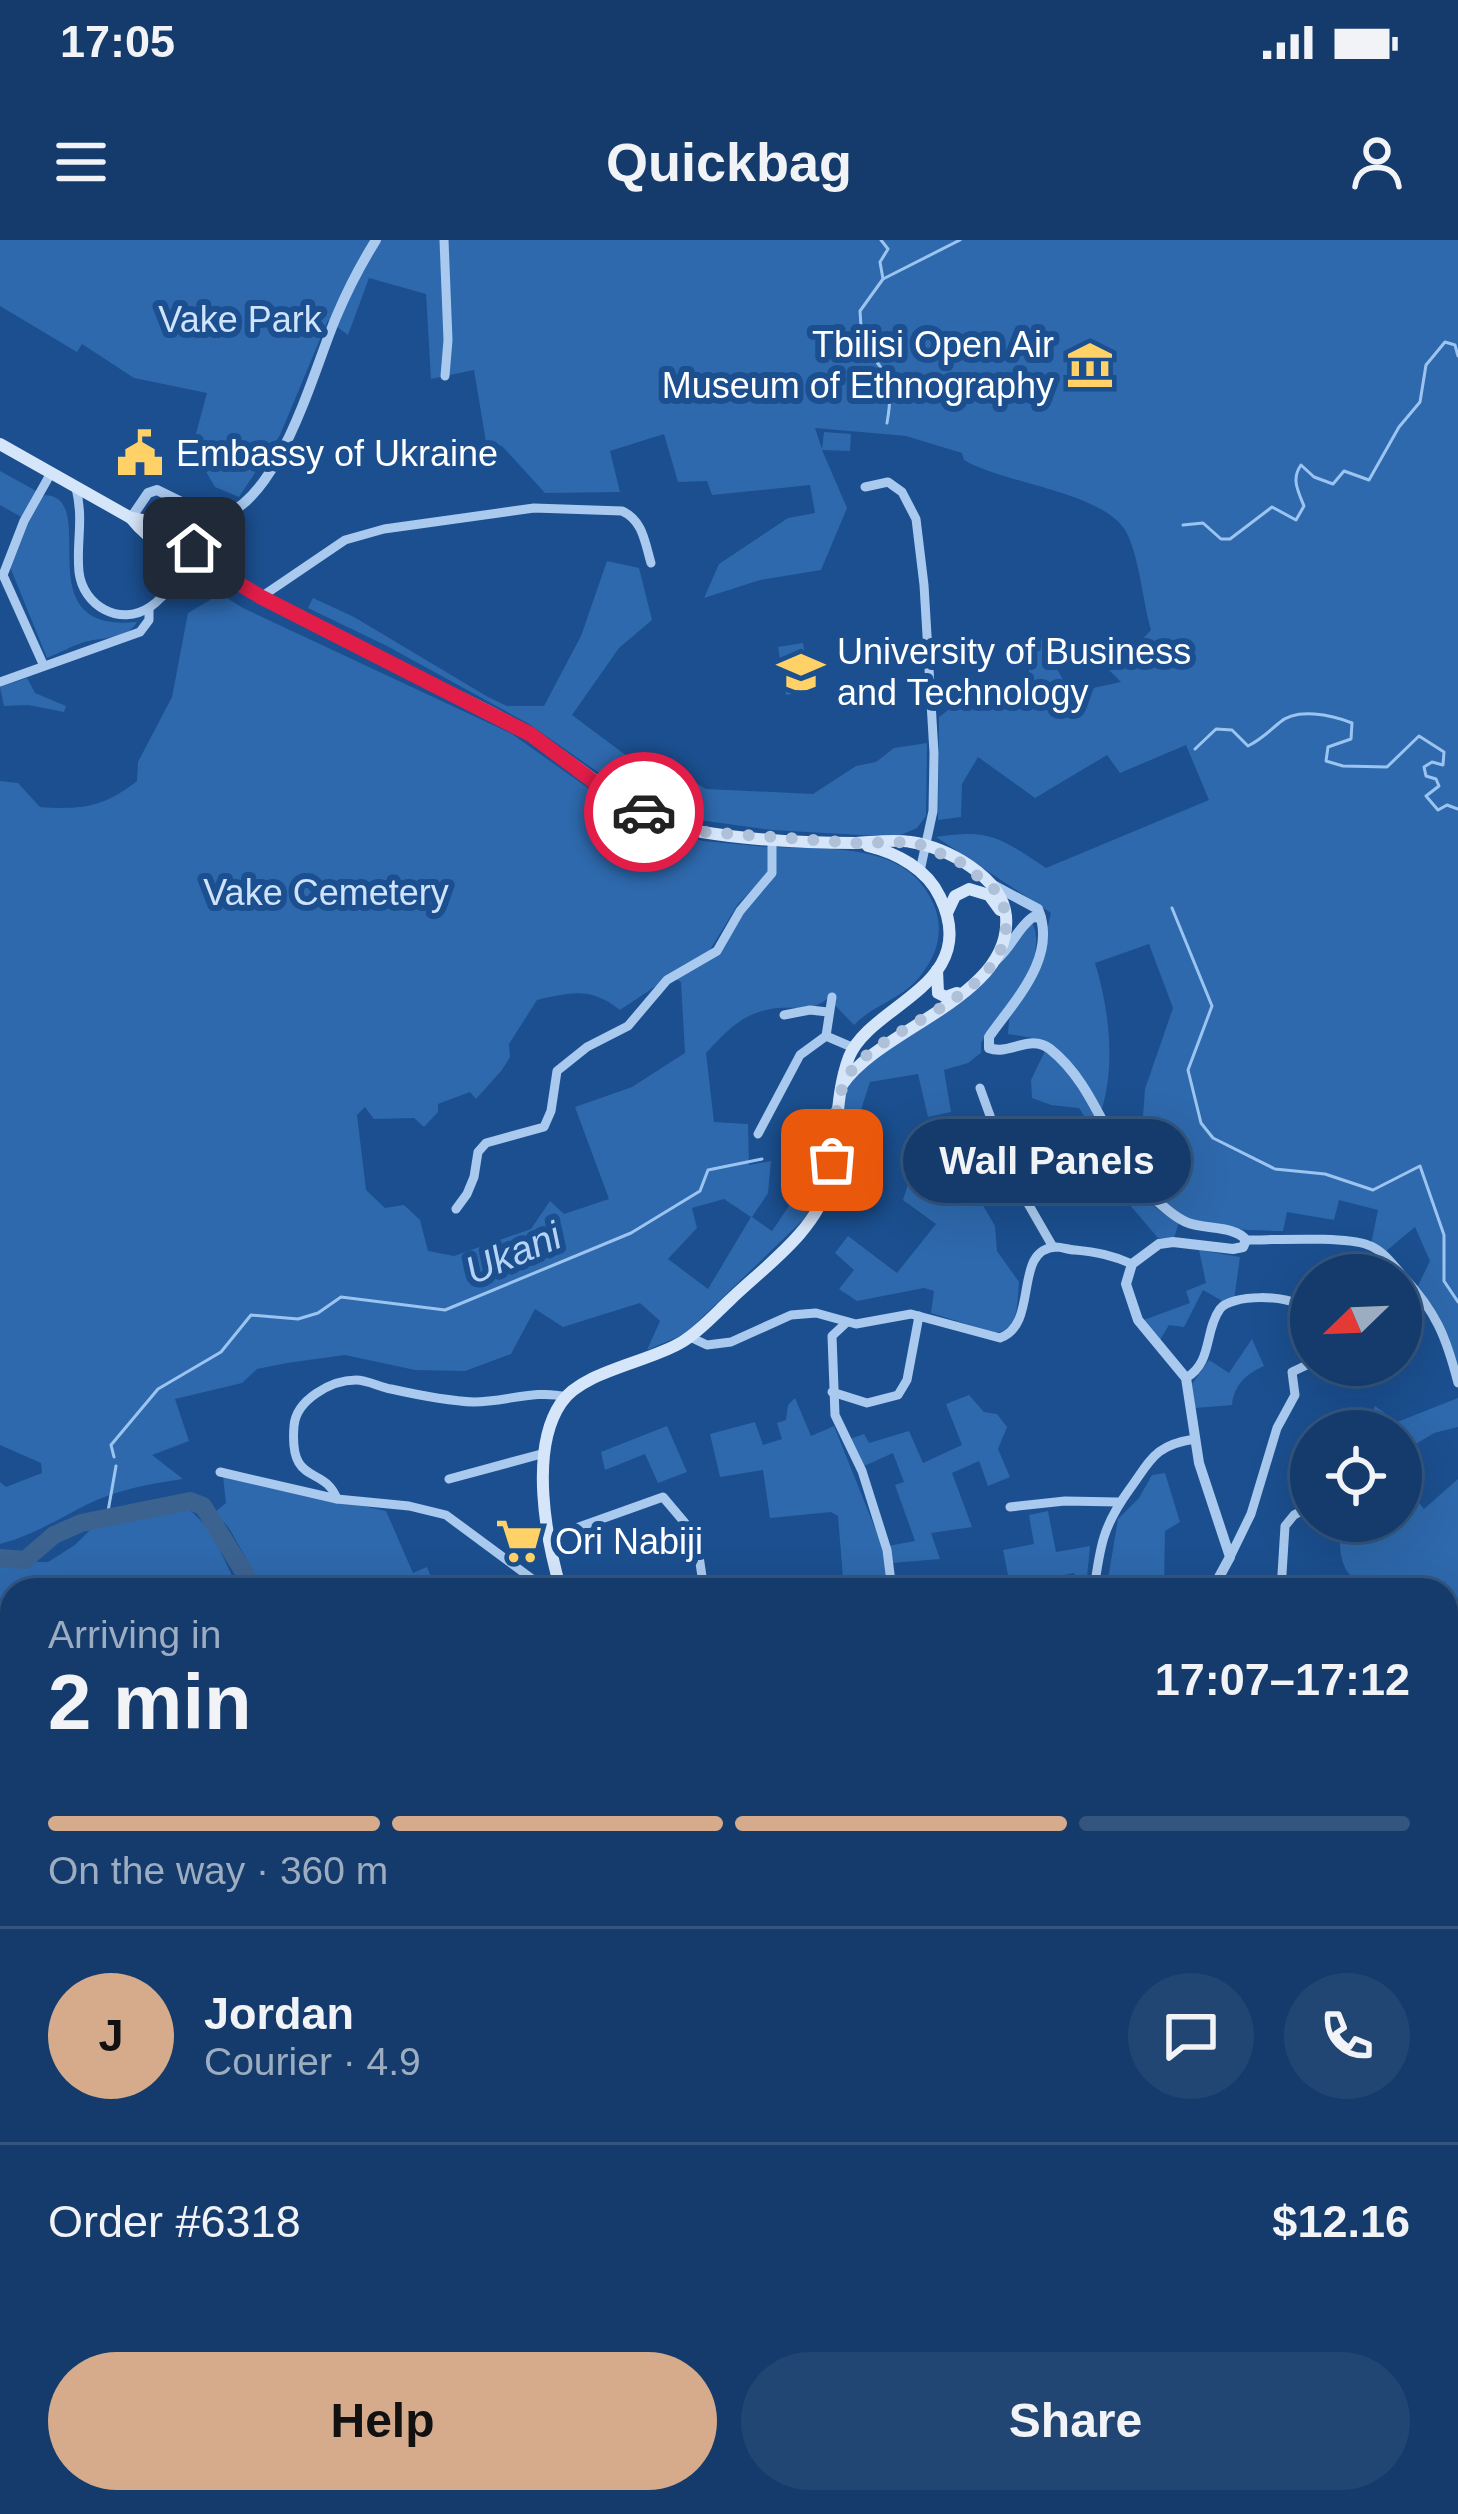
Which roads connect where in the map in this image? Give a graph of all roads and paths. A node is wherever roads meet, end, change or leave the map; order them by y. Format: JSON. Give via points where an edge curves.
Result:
{"nodes":[{"id":1,"x":376,"y":240,"type":"edge"},
{"id":2,"x":445,"y":240,"type":"edge"},
{"id":3,"x":445,"y":376,"type":"dead end"},
{"id":4,"x":0,"y":444,"type":"edge"},
{"id":5,"x":51,"y":473,"type":"junction"},
{"id":6,"x":866,"y":487,"type":"dead end"},
{"id":7,"x":76,"y":488,"type":"junction"},
{"id":8,"x":130,"y":518,"type":"junction"},
{"id":9,"x":191,"y":554,"type":"junction"},
{"id":10,"x":651,"y":563,"type":"dead end"},
{"id":11,"x":261,"y":597,"type":"junction"},
{"id":12,"x":149,"y":608,"type":"junction"},
{"id":13,"x":43,"y":664,"type":"junction"},
{"id":14,"x":0,"y":682,"type":"edge"},
{"id":15,"x":929,"y":827,"type":"junction"},
{"id":16,"x":772,"y":838,"type":"junction"},
{"id":17,"x":905,"y":841,"type":"junction"},
{"id":18,"x":856,"y":843,"type":"junction"},
{"id":19,"x":925,"y":845,"type":"junction"},
{"id":20,"x":920,"y":871,"type":"junction"},
{"id":21,"x":993,"y":885,"type":"junction"},
{"id":22,"x":946,"y":915,"type":"junction"},
{"id":23,"x":1042,"y":919,"type":"junction"},
{"id":24,"x":1006,"y":928,"type":"junction"},
{"id":25,"x":996,"y":960,"type":"junction"},
{"id":26,"x":937,"y":970,"type":"junction"},
{"id":27,"x":963,"y":990,"type":"junction"},
{"id":28,"x":832,"y":998,"type":"dead end"},
{"id":29,"x":828,"y":1012,"type":"junction"},
{"id":30,"x":784,"y":1015,"type":"dead end"},
{"id":31,"x":826,"y":1036,"type":"junction"},
{"id":32,"x":854,"y":1048,"type":"junction"},
{"id":33,"x":842,"y":1085,"type":"junction"},
{"id":34,"x":980,"y":1088,"type":"dead end"},
{"id":35,"x":758,"y":1134,"type":"dead end"},
{"id":36,"x":456,"y":1209,"type":"dead end"},
{"id":37,"x":1246,"y":1240,"type":"junction"},
{"id":38,"x":1053,"y":1247,"type":"junction"},
{"id":39,"x":1132,"y":1264,"type":"junction"},
{"id":40,"x":1290,"y":1302,"type":"edge"},
{"id":41,"x":919,"y":1316,"type":"junction"},
{"id":42,"x":847,"y":1322,"type":"junction"},
{"id":43,"x":691,"y":1337,"type":"junction"},
{"id":44,"x":1186,"y":1378,"type":"junction"},
{"id":45,"x":1458,"y":1382,"type":"edge"},
{"id":46,"x":1294,"y":1386,"type":"edge"},
{"id":47,"x":832,"y":1392,"type":"junction"},
{"id":48,"x":566,"y":1397,"type":"junction"},
{"id":49,"x":1195,"y":1438,"type":"junction"},
{"id":50,"x":545,"y":1453,"type":"junction"},
{"id":51,"x":220,"y":1472,"type":"dead end"},
{"id":52,"x":449,"y":1479,"type":"dead end"},
{"id":53,"x":337,"y":1498,"type":"junction"},
{"id":54,"x":1118,"y":1502,"type":"junction"},
{"id":55,"x":1010,"y":1508,"type":"dead end"},
{"id":56,"x":1290,"y":1520,"type":"edge"},
{"id":57,"x":548,"y":1538,"type":"junction"},
{"id":58,"x":1230,"y":1557,"type":"junction"},
{"id":59,"x":531,"y":1578,"type":"edge"},
{"id":60,"x":558,"y":1578,"type":"edge"},
{"id":61,"x":702,"y":1578,"type":"edge"},
{"id":62,"x":890,"y":1578,"type":"edge"},
{"id":63,"x":1096,"y":1578,"type":"edge"},
{"id":64,"x":1218,"y":1578,"type":"edge"},
{"id":65,"x":1282,"y":1578,"type":"edge"}],
"edges":[{"from":1,"to":8,"type":"street","via":[[336,317],[288,443],[249,496],[214,518],[158,490]]},
{"from":2,"to":3,"type":"street"},
{"from":4,"to":5,"type":"main road"},
{"from":5,"to":7,"type":"main road"},
{"from":5,"to":13,"type":"street","via":[[3,574]]},
{"from":6,"to":15,"type":"street","via":[[889,482],[916,520],[934,741]]},
{"from":7,"to":8,"type":"main road"},
{"from":7,"to":12,"type":"street","via":[[84,589],[120,615]]},
{"from":8,"to":9,"type":"main road","via":[[146,520]]},
{"from":9,"to":11,"type":"main road","via":[[212,558]]},
{"from":9,"to":12,"type":"street"},
{"from":10,"to":11,"type":"street","via":[[632,515],[534,508],[345,540]]},
{"from":11,"to":16,"type":"main road","via":[[530,734],[646,813],[705,832]]},
{"from":12,"to":13,"type":"street","via":[[140,632]]},
{"from":13,"to":14,"type":"street"},
{"from":15,"to":17,"type":"street"},
{"from":15,"to":19,"type":"street"},
{"from":16,"to":18,"type":"main road"},
{"from":16,"to":36,"type":"street","via":[[772,873],[718,951],[667,980],[628,1026],[557,1071],[544,1126],[486,1143]]},
{"from":17,"to":18,"type":"main road"},
{"from":17,"to":19,"type":"main road"},
{"from":18,"to":20,"type":"main road"},
{"from":19,"to":20,"type":"street"},
{"from":19,"to":21,"type":"main road"},
{"from":20,"to":22,"type":"main road"},
{"from":21,"to":23,"type":"street","via":[[1034,906]]},
{"from":21,"to":24,"type":"main road"},
{"from":22,"to":24,"type":"main road","via":[[955,896],[974,889],[995,903]]},
{"from":22,"to":26,"type":"main road"},
{"from":23,"to":25,"type":"street","via":[[1027,921]]},
{"from":23,"to":37,"type":"street","via":[[1035,968],[989,1048],[1048,1047],[1152,1197],[1181,1219]]},
{"from":24,"to":25,"type":"main road"},
{"from":25,"to":27,"type":"main road"},
{"from":26,"to":27,"type":"main road","via":[[938,994]]},
{"from":26,"to":32,"type":"main road"},
{"from":27,"to":33,"type":"main road","via":[[878,1047]]},
{"from":28,"to":29,"type":"street"},
{"from":29,"to":30,"type":"street"},
{"from":29,"to":31,"type":"street"},
{"from":31,"to":32,"type":"street"},
{"from":31,"to":35,"type":"street","via":[[800,1055]]},
{"from":32,"to":33,"type":"main road"},
{"from":33,"to":43,"type":"main road","via":[[820,1205]]},
{"from":34,"to":38,"type":"street","via":[[1011,1174]]},
{"from":37,"to":39,"type":"street","via":[[1233,1249],[1165,1242]]},
{"from":37,"to":45,"type":"street","via":[[1371,1245],[1436,1316]]},
{"from":38,"to":39,"type":"street"},
{"from":38,"to":41,"type":"street","via":[[1032,1264],[1019,1324],[1005,1337]]},
{"from":39,"to":44,"type":"street","via":[[1131,1306]]},
{"from":40,"to":44,"type":"street","via":[[1231,1300],[1220,1309],[1200,1368]]},
{"from":41,"to":42,"type":"street"},
{"from":41,"to":47,"type":"street","via":[[898,1395],[867,1403]]},
{"from":42,"to":43,"type":"street","via":[[798,1313],[731,1342]]},
{"from":42,"to":47,"type":"street","via":[[832,1336]]},
{"from":43,"to":48,"type":"main road"},
{"from":44,"to":49,"type":"street"},
{"from":46,"to":58,"type":"street"},
{"from":47,"to":62,"type":"street"},
{"from":48,"to":50,"type":"main road"},
{"from":48,"to":53,"type":"street","via":[[479,1402],[361,1380],[332,1386],[297,1412],[294,1452],[304,1472]]},
{"from":49,"to":54,"type":"street","via":[[1149,1458]]},
{"from":49,"to":58,"type":"street"},
{"from":50,"to":52,"type":"street"},
{"from":50,"to":57,"type":"main road"},
{"from":51,"to":53,"type":"street"},
{"from":53,"to":59,"type":"street","via":[[446,1515]]},
{"from":54,"to":55,"type":"street"},
{"from":54,"to":63,"type":"street"},
{"from":56,"to":65,"type":"street"},
{"from":57,"to":60,"type":"main road"},
{"from":57,"to":61,"type":"street","via":[[663,1497],[696,1536]]},
{"from":58,"to":64,"type":"street"}]}
